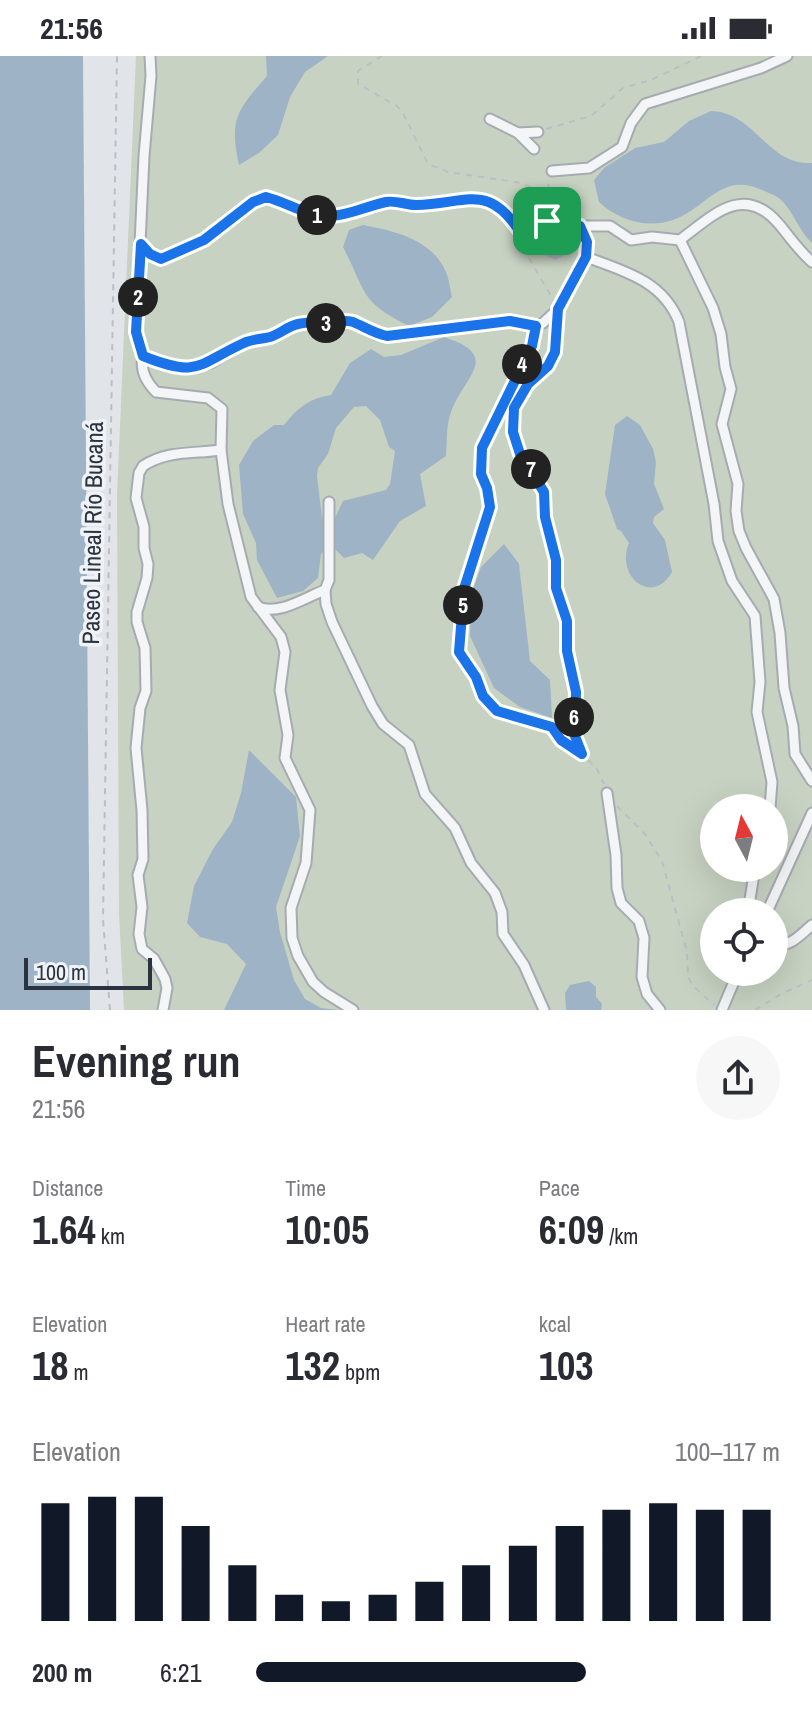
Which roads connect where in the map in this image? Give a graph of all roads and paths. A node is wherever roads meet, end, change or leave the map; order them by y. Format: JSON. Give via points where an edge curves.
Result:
{"nodes":[{"id":1,"x":117,"y":56,"type":"edge"},
{"id":2,"x":150,"y":56,"type":"edge"},
{"id":3,"x":382,"y":56,"type":"edge"},
{"id":4,"x":701,"y":56,"type":"edge"},
{"id":5,"x":787,"y":56,"type":"edge"},
{"id":6,"x":490,"y":119,"type":"dead end"},
{"id":7,"x":538,"y":132,"type":"joint"},
{"id":8,"x":518,"y":133,"type":"junction"},
{"id":9,"x":534,"y":149,"type":"dead end"},
{"id":10,"x":552,"y":171,"type":"joint"},
{"id":11,"x":544,"y":200,"type":"junction"},
{"id":12,"x":547,"y":221,"type":"joint"},
{"id":13,"x":580,"y":226,"type":"junction"},
{"id":14,"x":524,"y":238,"type":"joint"},
{"id":15,"x":680,"y":240,"type":"junction"},
{"id":16,"x":141,"y":244,"type":"junction"},
{"id":17,"x":586,"y":257,"type":"junction"},
{"id":18,"x":812,"y":262,"type":"edge"},
{"id":19,"x":558,"y":309,"type":"junction"},
{"id":20,"x":536,"y":326,"type":"junction"},
{"id":21,"x":143,"y":356,"type":"junction"},
{"id":22,"x":221,"y":450,"type":"junction"},
{"id":23,"x":329,"y":502,"type":"dead end"},
{"id":24,"x":325,"y":590,"type":"junction"},
{"id":25,"x":256,"y":606,"type":"junction"},
{"id":26,"x":282,"y":608,"type":"junction"},
{"id":27,"x":273,"y":625,"type":"junction"},
{"id":28,"x":582,"y":754,"type":"junction"},
{"id":29,"x":812,"y":781,"type":"edge"},
{"id":30,"x":607,"y":793,"type":"junction"},
{"id":31,"x":771,"y":794,"type":"edge"},
{"id":32,"x":812,"y":813,"type":"edge"},
{"id":33,"x":773,"y":898,"type":"edge"},
{"id":34,"x":812,"y":925,"type":"edge"},
{"id":35,"x":788,"y":944,"type":"edge"},
{"id":36,"x":812,"y":980,"type":"edge"},
{"id":37,"x":732,"y":986,"type":"edge"},
{"id":38,"x":110,"y":1010,"type":"edge"},
{"id":39,"x":163,"y":1010,"type":"edge"},
{"id":40,"x":353,"y":1010,"type":"edge"},
{"id":41,"x":544,"y":1010,"type":"edge"},
{"id":42,"x":660,"y":1010,"type":"edge"},
{"id":43,"x":721,"y":1010,"type":"edge"},
{"id":44,"x":755,"y":1010,"type":"edge"}],
"edges":[{"from":1,"to":38,"type":"path","name":"Paseo Lineal Río Bucaná","via":[[103,919]]},
{"from":2,"to":16,"type":"lane"},
{"from":3,"to":11,"type":"path","via":[[358,71],[358,84],[397,106],[428,164],[522,183]]},
{"from":4,"to":7,"type":"path","via":[[623,88],[591,116]]},
{"from":5,"to":10,"type":"lane","via":[[645,104],[622,147],[589,168]]},
{"from":6,"to":8,"type":"lane"},
{"from":7,"to":8,"type":"lane"},
{"from":8,"to":9,"type":"lane"},
{"from":10,"to":11,"type":"path"},
{"from":11,"to":12,"type":"path"},
{"from":12,"to":13,"type":"lane"},
{"from":13,"to":15,"type":"lane","via":[[610,226],[631,240]]},
{"from":13,"to":17,"type":"lane"},
{"from":14,"to":16,"type":"lane","via":[[506,213],[470,197],[416,205],[389,201],[331,216],[266,197],[204,240],[161,259]]},
{"from":14,"to":19,"type":"path","via":[[526,253]]},
{"from":15,"to":18,"type":"lane","via":[[729,206],[758,206]]},
{"from":15,"to":29,"type":"lane","via":[[721,334],[731,389],[722,424],[738,484],[739,531],[774,599],[795,754]]},
{"from":16,"to":21,"type":"lane","via":[[136,332]]},
{"from":17,"to":19,"type":"lane"},
{"from":17,"to":31,"type":"lane","via":[[653,285],[665,295],[679,322],[718,541],[732,581],[755,616],[757,712]]},
{"from":19,"to":20,"type":"lane"},
{"from":19,"to":28,"type":"path","via":[[555,352],[514,408],[513,432],[544,492],[556,588],[567,621],[576,692],[575,736]]},
{"from":20,"to":21,"type":"lane","via":[[510,321],[387,336],[350,320],[309,323],[248,341],[195,367],[179,368]]},
{"from":20,"to":28,"type":"lane","via":[[532,346],[482,448],[481,474],[490,507],[464,589],[459,652],[497,711],[552,727]]},
{"from":21,"to":22,"type":"lane","via":[[141,365],[156,392],[208,398],[222,409]]},
{"from":22,"to":25,"type":"lane","via":[[228,504]]},
{"from":22,"to":39,"type":"lane","via":[[159,458],[143,466],[136,486],[148,564],[137,612],[146,691],[136,748],[143,859],[138,875],[139,941],[162,970],[167,988]]},
{"from":23,"to":24,"type":"lane"},
{"from":24,"to":26,"type":"lane"},
{"from":24,"to":41,"type":"lane","via":[[332,622],[372,706],[383,724],[409,745],[425,794],[455,828],[471,863],[495,893],[503,934]]},
{"from":25,"to":26,"type":"lane"},
{"from":25,"to":27,"type":"lane"},
{"from":26,"to":27,"type":"lane"},
{"from":27,"to":40,"type":"lane","via":[[285,652],[280,690],[288,735],[285,758],[311,822],[306,863],[291,908],[292,938],[313,982]]},
{"from":28,"to":30,"type":"path","via":[[596,767]]},
{"from":30,"to":42,"type":"lane","via":[[617,888],[621,903],[639,921],[644,938],[642,977]]},
{"from":30,"to":43,"type":"path","via":[[662,861],[692,985]]},
{"from":32,"to":33,"type":"lane"},
{"from":34,"to":35,"type":"lane"},
{"from":36,"to":44,"type":"path"},
{"from":37,"to":43,"type":"lane"}]}
